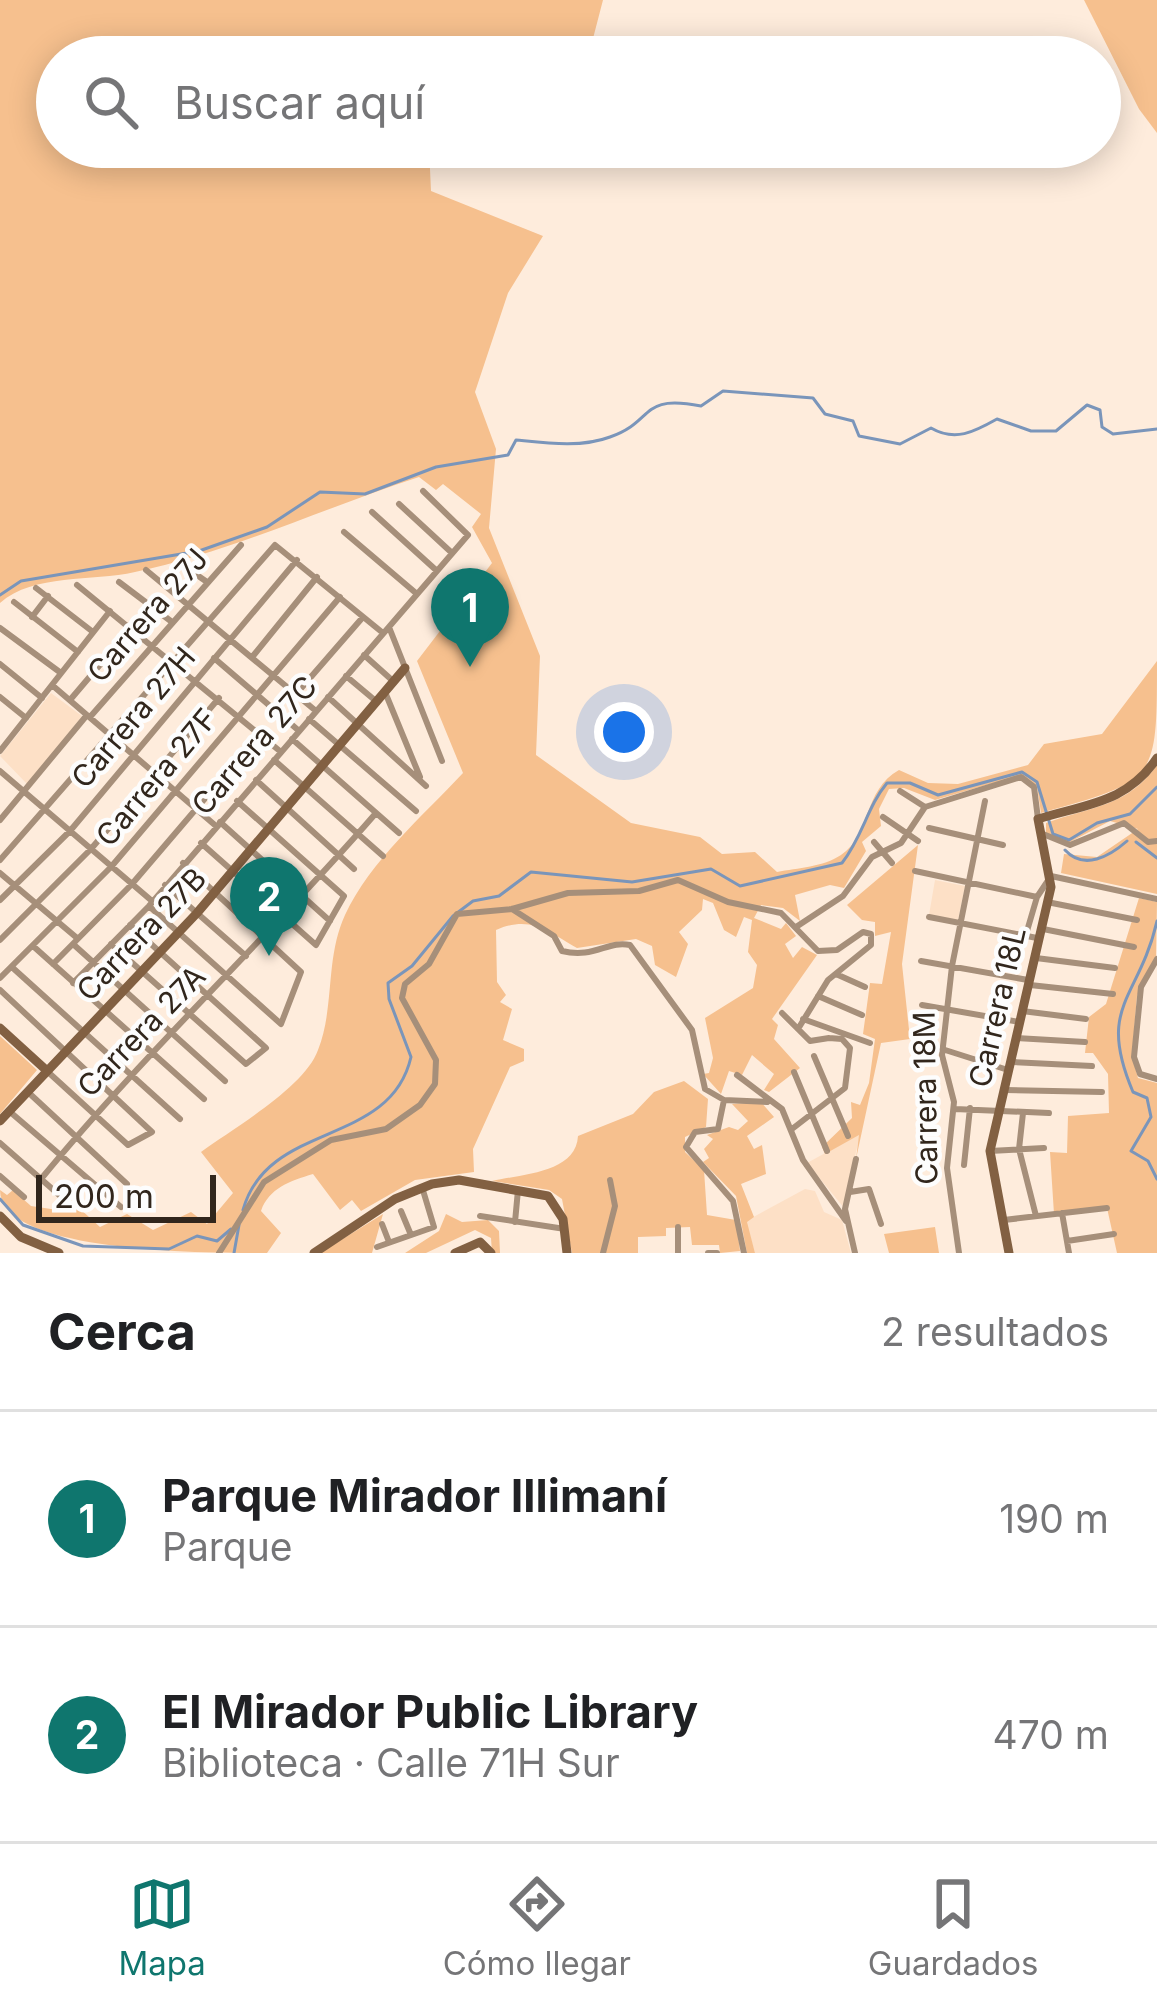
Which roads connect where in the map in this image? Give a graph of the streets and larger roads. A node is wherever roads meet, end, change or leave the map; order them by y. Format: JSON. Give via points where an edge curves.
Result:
{"nodes":[{"id":1,"x":424,"y":491,"type":"dead end"},
{"id":2,"x":399,"y":504,"type":"dead end"},
{"id":3,"x":372,"y":512,"type":"dead end"},
{"id":4,"x":344,"y":532,"type":"dead end"},
{"id":5,"x":241,"y":544,"type":"dead end"},
{"id":6,"x":452,"y":553,"type":"junction"},
{"id":7,"x":297,"y":560,"type":"junction"},
{"id":8,"x":184,"y":566,"type":"dead end"},
{"id":9,"x":146,"y":570,"type":"dead end"},
{"id":10,"x":437,"y":571,"type":"junction"},
{"id":11,"x":317,"y":578,"type":"junction"},
{"id":12,"x":119,"y":582,"type":"dead end"},
{"id":13,"x":207,"y":583,"type":"junction"},
{"id":14,"x":77,"y":585,"type":"dead end"},
{"id":15,"x":36,"y":587,"type":"dead end"},
{"id":16,"x":417,"y":594,"type":"junction"},
{"id":17,"x":47,"y":596,"type":"junction"},
{"id":18,"x":340,"y":597,"type":"junction"},
{"id":19,"x":14,"y":602,"type":"dead end"},
{"id":20,"x":189,"y":602,"type":"junction"},
{"id":21,"x":110,"y":611,"type":"junction"},
{"id":22,"x":32,"y":616,"type":"junction"},
{"id":23,"x":363,"y":617,"type":"junction"},
{"id":24,"x":211,"y":620,"type":"junction"},
{"id":25,"x":172,"y":622,"type":"junction"},
{"id":26,"x":132,"y":627,"type":"junction"},
{"id":27,"x":0,"y":628,"type":"edge"},
{"id":28,"x":386,"y":630,"type":"junction"},
{"id":29,"x":93,"y":632,"type":"junction"},
{"id":30,"x":232,"y":637,"type":"junction"},
{"id":31,"x":152,"y":644,"type":"junction"},
{"id":32,"x":78,"y":652,"type":"junction"},
{"id":33,"x":253,"y":656,"type":"junction"},
{"id":34,"x":364,"y":656,"type":"junction"},
{"id":35,"x":214,"y":658,"type":"junction"},
{"id":36,"x":176,"y":662,"type":"junction"},
{"id":37,"x":0,"y":664,"type":"edge"},
{"id":38,"x":405,"y":668,"type":"junction"},
{"id":39,"x":62,"y":673,"type":"junction"},
{"id":40,"x":275,"y":675,"type":"junction"},
{"id":41,"x":346,"y":676,"type":"junction"},
{"id":42,"x":196,"y":679,"type":"junction"},
{"id":43,"x":394,"y":681,"type":"junction"},
{"id":44,"x":52,"y":685,"type":"junction"},
{"id":45,"x":385,"y":692,"type":"junction"},
{"id":46,"x":297,"y":693,"type":"junction"},
{"id":47,"x":257,"y":695,"type":"junction"},
{"id":48,"x":328,"y":697,"type":"junction"},
{"id":49,"x":0,"y":698,"type":"edge"},
{"id":50,"x":42,"y":698,"type":"junction"},
{"id":51,"x":218,"y":698,"type":"junction"},
{"id":52,"x":70,"y":700,"type":"junction"},
{"id":53,"x":377,"y":702,"type":"junction"},
{"id":54,"x":316,"y":711,"type":"junction"},
{"id":55,"x":89,"y":716,"type":"junction"},
{"id":56,"x":239,"y":717,"type":"junction"},
{"id":57,"x":26,"y":718,"type":"junction"},
{"id":58,"x":309,"y":719,"type":"junction"},
{"id":59,"x":360,"y":724,"type":"junction"},
{"id":60,"x":299,"y":731,"type":"junction"},
{"id":61,"x":0,"y":734,"type":"edge"},
{"id":62,"x":260,"y":734,"type":"junction"},
{"id":63,"x":110,"y":735,"type":"junction"},
{"id":64,"x":292,"y":739,"type":"junction"},
{"id":65,"x":8,"y":741,"type":"junction"},
{"id":66,"x":341,"y":746,"type":"junction"},
{"id":67,"x":0,"y":751,"type":"edge"},
{"id":68,"x":133,"y":754,"type":"junction"},
{"id":69,"x":277,"y":756,"type":"junction"},
{"id":70,"x":1157,"y":758,"type":"edge"},
{"id":71,"x":442,"y":760,"type":"dead end"},
{"id":72,"x":324,"y":767,"type":"junction"},
{"id":73,"x":154,"y":773,"type":"junction"},
{"id":74,"x":2,"y":776,"type":"edge"},
{"id":75,"x":256,"y":780,"type":"junction"},
{"id":76,"x":306,"y":787,"type":"junction"},
{"id":77,"x":175,"y":791,"type":"junction"},
{"id":78,"x":900,"y":791,"type":"dead end"},
{"id":79,"x":28,"y":793,"type":"junction"},
{"id":80,"x":985,"y":801,"type":"dead end"},
{"id":81,"x":237,"y":802,"type":"junction"},
{"id":82,"x":288,"y":807,"type":"junction"},
{"id":83,"x":925,"y":807,"type":"junction"},
{"id":84,"x":196,"y":809,"type":"junction"},
{"id":85,"x":416,"y":811,"type":"dead end"},
{"id":86,"x":48,"y":812,"type":"junction"},
{"id":87,"x":376,"y":813,"type":"junction"},
{"id":88,"x":883,"y":818,"type":"dead end"},
{"id":89,"x":0,"y":820,"type":"edge"},
{"id":90,"x":1043,"y":821,"type":"junction"},
{"id":91,"x":218,"y":824,"type":"junction"},
{"id":92,"x":929,"y":828,"type":"dead end"},
{"id":93,"x":269,"y":829,"type":"junction"},
{"id":94,"x":70,"y":831,"type":"junction"},
{"id":95,"x":399,"y":833,"type":"dead end"},
{"id":96,"x":357,"y":834,"type":"junction"},
{"id":97,"x":907,"y":834,"type":"junction"},
{"id":98,"x":978,"y":840,"type":"junction"},
{"id":99,"x":874,"y":842,"type":"dead end"},
{"id":100,"x":918,"y":842,"type":"dead end"},
{"id":101,"x":1152,"y":842,"type":"edge"},
{"id":102,"x":201,"y":843,"type":"junction"},
{"id":103,"x":1003,"y":845,"type":"dead end"},
{"id":104,"x":91,"y":849,"type":"junction"},
{"id":105,"x":251,"y":850,"type":"junction"},
{"id":106,"x":883,"y":852,"type":"junction"},
{"id":107,"x":340,"y":855,"type":"junction"},
{"id":108,"x":383,"y":856,"type":"dead end"},
{"id":109,"x":0,"y":860,"type":"edge"},
{"id":110,"x":184,"y":863,"type":"junction"},
{"id":111,"x":892,"y":863,"type":"dead end"},
{"id":112,"x":111,"y":866,"type":"junction"},
{"id":113,"x":354,"y":868,"type":"dead end"},
{"id":114,"x":860,"y":869,"type":"junction"},
{"id":115,"x":233,"y":871,"type":"junction"},
{"id":116,"x":914,"y":871,"type":"dead end"},
{"id":117,"x":0,"y":873,"type":"edge"},
{"id":118,"x":322,"y":876,"type":"junction"},
{"id":119,"x":1051,"y":876,"type":"junction"},
{"id":120,"x":872,"y":880,"type":"dead end"},
{"id":121,"x":969,"y":882,"type":"junction"},
{"id":122,"x":132,"y":884,"type":"junction"},
{"id":123,"x":165,"y":885,"type":"junction"},
{"id":124,"x":15,"y":886,"type":"junction"},
{"id":125,"x":215,"y":892,"type":"junction"},
{"id":126,"x":303,"y":897,"type":"junction"},
{"id":127,"x":1157,"y":899,"type":"edge"},
{"id":128,"x":0,"y":900,"type":"edge"},
{"id":129,"x":1042,"y":900,"type":"junction"},
{"id":130,"x":36,"y":903,"type":"junction"},
{"id":131,"x":151,"y":904,"type":"junction"},
{"id":132,"x":512,"y":909,"type":"junction"},
{"id":133,"x":197,"y":913,"type":"junction"},
{"id":134,"x":284,"y":916,"type":"junction"},
{"id":135,"x":929,"y":917,"type":"dead end"},
{"id":136,"x":1137,"y":920,"type":"dead end"},
{"id":137,"x":57,"y":921,"type":"junction"},
{"id":138,"x":330,"y":922,"type":"junction"},
{"id":139,"x":961,"y":923,"type":"junction"},
{"id":140,"x":130,"y":926,"type":"junction"},
{"id":141,"x":796,"y":927,"type":"junction"},
{"id":142,"x":178,"y":932,"type":"junction"},
{"id":143,"x":1035,"y":933,"type":"junction"},
{"id":144,"x":265,"y":938,"type":"junction"},
{"id":145,"x":0,"y":940,"type":"edge"},
{"id":146,"x":75,"y":941,"type":"junction"},
{"id":147,"x":111,"y":944,"type":"junction"},
{"id":148,"x":33,"y":946,"type":"junction"},
{"id":149,"x":1134,"y":947,"type":"dead end"},
{"id":150,"x":159,"y":952,"type":"junction"},
{"id":151,"x":246,"y":956,"type":"junction"},
{"id":152,"x":1032,"y":957,"type":"junction"},
{"id":153,"x":1157,"y":958,"type":"edge"},
{"id":154,"x":921,"y":961,"type":"dead end"},
{"id":155,"x":93,"y":963,"type":"junction"},
{"id":156,"x":53,"y":964,"type":"junction"},
{"id":157,"x":952,"y":966,"type":"junction"},
{"id":158,"x":13,"y":968,"type":"junction"},
{"id":159,"x":1115,"y":968,"type":"dead end"},
{"id":160,"x":140,"y":971,"type":"junction"},
{"id":161,"x":836,"y":974,"type":"junction"},
{"id":162,"x":228,"y":977,"type":"junction"},
{"id":163,"x":0,"y":978,"type":"edge"},
{"id":164,"x":74,"y":982,"type":"junction"},
{"id":165,"x":1027,"y":983,"type":"junction"},
{"id":166,"x":865,"y":987,"type":"dead end"},
{"id":167,"x":0,"y":990,"type":"edge"},
{"id":168,"x":122,"y":990,"type":"junction"},
{"id":169,"x":1113,"y":994,"type":"dead end"},
{"id":170,"x":210,"y":996,"type":"junction"},
{"id":171,"x":818,"y":996,"type":"junction"},
{"id":172,"x":922,"y":1005,"type":"dead end"},
{"id":173,"x":103,"y":1009,"type":"junction"},
{"id":174,"x":946,"y":1009,"type":"junction"},
{"id":175,"x":782,"y":1013,"type":"dead end"},
{"id":176,"x":862,"y":1015,"type":"dead end"},
{"id":177,"x":1021,"y":1017,"type":"junction"},
{"id":178,"x":190,"y":1018,"type":"junction"},
{"id":179,"x":803,"y":1019,"type":"junction"},
{"id":180,"x":1086,"y":1019,"type":"dead end"},
{"id":181,"x":0,"y":1028,"type":"edge"},
{"id":182,"x":798,"y":1029,"type":"junction"},
{"id":183,"x":83,"y":1030,"type":"junction"},
{"id":184,"x":830,"y":1034,"type":"junction"},
{"id":185,"x":173,"y":1035,"type":"junction"},
{"id":186,"x":1016,"y":1038,"type":"junction"},
{"id":187,"x":1085,"y":1042,"type":"dead end"},
{"id":188,"x":870,"y":1043,"type":"dead end"},
{"id":189,"x":942,"y":1049,"type":"junction"},
{"id":190,"x":64,"y":1050,"type":"junction"},
{"id":191,"x":154,"y":1054,"type":"junction"},
{"id":192,"x":814,"y":1056,"type":"dead end"},
{"id":193,"x":1011,"y":1066,"type":"junction"},
{"id":194,"x":1092,"y":1066,"type":"dead end"},
{"id":195,"x":45,"y":1069,"type":"junction"},
{"id":196,"x":794,"y":1072,"type":"dead end"},
{"id":197,"x":135,"y":1074,"type":"junction"},
{"id":198,"x":737,"y":1075,"type":"dead end"},
{"id":199,"x":1157,"y":1079,"type":"edge"},
{"id":200,"x":225,"y":1081,"type":"dead end"},
{"id":201,"x":26,"y":1090,"type":"junction"},
{"id":202,"x":1006,"y":1090,"type":"junction"},
{"id":203,"x":1102,"y":1092,"type":"dead end"},
{"id":204,"x":114,"y":1095,"type":"junction"},
{"id":205,"x":204,"y":1099,"type":"dead end"},
{"id":206,"x":834,"y":1099,"type":"junction"},
{"id":207,"x":724,"y":1100,"type":"junction"},
{"id":208,"x":767,"y":1102,"type":"junction"},
{"id":209,"x":970,"y":1108,"type":"junction"},
{"id":210,"x":955,"y":1109,"type":"junction"},
{"id":211,"x":9,"y":1111,"type":"junction"},
{"id":212,"x":997,"y":1111,"type":"junction"},
{"id":213,"x":813,"y":1113,"type":"junction"},
{"id":214,"x":1023,"y":1113,"type":"junction"},
{"id":215,"x":1049,"y":1113,"type":"dead end"},
{"id":216,"x":94,"y":1114,"type":"junction"},
{"id":217,"x":180,"y":1119,"type":"dead end"},
{"id":218,"x":0,"y":1121,"type":"edge"},
{"id":219,"x":792,"y":1129,"type":"junction"},
{"id":220,"x":76,"y":1136,"type":"junction"},
{"id":221,"x":848,"y":1136,"type":"dead end"},
{"id":222,"x":0,"y":1143,"type":"edge"},
{"id":223,"x":1044,"y":1148,"type":"dead end"},
{"id":224,"x":1018,"y":1149,"type":"junction"},
{"id":225,"x":827,"y":1151,"type":"dead end"},
{"id":226,"x":990,"y":1151,"type":"junction"},
{"id":227,"x":60,"y":1155,"type":"junction"},
{"id":228,"x":856,"y":1159,"type":"dead end"},
{"id":229,"x":964,"y":1165,"type":"dead end"},
{"id":230,"x":0,"y":1176,"type":"edge"},
{"id":231,"x":40,"y":1179,"type":"junction"},
{"id":232,"x":610,"y":1180,"type":"dead end"},
{"id":233,"x":128,"y":1184,"type":"dead end"},
{"id":234,"x":422,"y":1187,"type":"junction"},
{"id":235,"x":518,"y":1189,"type":"junction"},
{"id":236,"x":848,"y":1192,"type":"junction"},
{"id":237,"x":24,"y":1197,"type":"dead end"},
{"id":238,"x":66,"y":1201,"type":"dead end"},
{"id":239,"x":121,"y":1207,"type":"dead end"},
{"id":240,"x":1107,"y":1208,"type":"dead end"},
{"id":241,"x":401,"y":1211,"type":"dead end"},
{"id":242,"x":1062,"y":1213,"type":"junction"},
{"id":243,"x":0,"y":1216,"type":"edge"},
{"id":244,"x":480,"y":1216,"type":"dead end"},
{"id":245,"x":1036,"y":1216,"type":"junction"},
{"id":246,"x":1004,"y":1220,"type":"junction"},
{"id":247,"x":846,"y":1221,"type":"junction"},
{"id":248,"x":515,"y":1222,"type":"junction"},
{"id":249,"x":881,"y":1224,"type":"dead end"},
{"id":250,"x":382,"y":1225,"type":"dead end"},
{"id":251,"x":677,"y":1227,"type":"dead end"},
{"id":252,"x":565,"y":1229,"type":"junction"},
{"id":253,"x":1114,"y":1234,"type":"dead end"},
{"id":254,"x":411,"y":1235,"type":"junction"},
{"id":255,"x":1067,"y":1241,"type":"junction"},
{"id":256,"x":389,"y":1242,"type":"junction"},
{"id":257,"x":377,"y":1247,"type":"dead end"},
{"id":258,"x":58,"y":1253,"type":"edge"},
{"id":259,"x":218,"y":1253,"type":"edge"},
{"id":260,"x":314,"y":1253,"type":"edge"},
{"id":261,"x":455,"y":1253,"type":"edge"},
{"id":262,"x":490,"y":1253,"type":"edge"},
{"id":263,"x":567,"y":1253,"type":"edge"},
{"id":264,"x":603,"y":1253,"type":"edge"},
{"id":265,"x":678,"y":1253,"type":"edge"},
{"id":266,"x":744,"y":1253,"type":"edge"},
{"id":267,"x":855,"y":1253,"type":"edge"},
{"id":268,"x":959,"y":1253,"type":"edge"},
{"id":269,"x":1010,"y":1253,"type":"edge"},
{"id":270,"x":1070,"y":1253,"type":"edge"}],
"edges":[{"from":1,"to":6,"type":"street","name":"Carrera 27C","via":[[468,535]]},
{"from":2,"to":6,"type":"street"},
{"from":3,"to":10,"type":"street"},
{"from":4,"to":16,"type":"street"},
{"from":5,"to":13,"type":"street","name":"Carrera 27J"},
{"from":6,"to":10,"type":"street","name":"Carrera 27C"},
{"from":7,"to":11,"type":"street"},
{"from":7,"to":24,"type":"street","via":[[275,545]]},
{"from":7,"to":30,"type":"street","name":"Carrera 27H"},
{"from":8,"to":13,"type":"street"},
{"from":9,"to":20,"type":"street"},
{"from":10,"to":16,"type":"street","name":"Carrera 27C"},
{"from":11,"to":18,"type":"street"},
{"from":11,"to":33,"type":"street"},
{"from":12,"to":25,"type":"street"},
{"from":13,"to":20,"type":"street","name":"Carrera 27J"},
{"from":14,"to":21,"type":"street"},
{"from":15,"to":17,"type":"street"},
{"from":16,"to":28,"type":"street","name":"Carrera 27C"},
{"from":17,"to":22,"type":"street"},
{"from":17,"to":29,"type":"street"},
{"from":18,"to":23,"type":"street"},
{"from":18,"to":40,"type":"street","name":"Carrera 27F"},
{"from":19,"to":22,"type":"street"},
{"from":20,"to":24,"type":"street"},
{"from":20,"to":25,"type":"street","name":"Carrera 27J"},
{"from":21,"to":26,"type":"street"},
{"from":21,"to":29,"type":"street"},
{"from":22,"to":32,"type":"street"},
{"from":23,"to":28,"type":"street"},
{"from":23,"to":46,"type":"street"},
{"from":24,"to":30,"type":"street"},
{"from":24,"to":36,"type":"street"},
{"from":25,"to":31,"type":"street","name":"Carrera 27J"},
{"from":26,"to":31,"type":"street"},
{"from":26,"to":52,"type":"street"},
{"from":27,"to":39,"type":"street"},
{"from":28,"to":34,"type":"street","name":"Carrera 27C"},
{"from":28,"to":38,"type":"street"},
{"from":29,"to":32,"type":"street"},
{"from":30,"to":33,"type":"street"},
{"from":30,"to":35,"type":"street","name":"Carrera 27H"},
{"from":31,"to":36,"type":"street"},
{"from":31,"to":55,"type":"street","name":"Carrera 27J"},
{"from":32,"to":39,"type":"street"},
{"from":33,"to":40,"type":"street"},
{"from":34,"to":41,"type":"street","name":"Carrera 27C"},
{"from":34,"to":43,"type":"street"},
{"from":35,"to":42,"type":"street","name":"Carrera 27H"},
{"from":35,"to":47,"type":"street"},
{"from":36,"to":42,"type":"street"},
{"from":36,"to":63,"type":"street"},
{"from":37,"to":50,"type":"street"},
{"from":38,"to":43,"type":"street","name":"Carrera 27B"},
{"from":38,"to":71,"type":"street"},
{"from":39,"to":44,"type":"street"},
{"from":40,"to":46,"type":"street"},
{"from":40,"to":47,"type":"street","name":"Carrera 27F"},
{"from":41,"to":48,"type":"street","name":"Carrera 27C"},
{"from":41,"to":53,"type":"street"},
{"from":42,"to":51,"type":"street"},
{"from":42,"to":68,"type":"street","name":"Carrera 27H"},
{"from":43,"to":45,"type":"street","name":"Carrera 27B"},
{"from":44,"to":50,"type":"street"},
{"from":44,"to":52,"type":"street"},
{"from":45,"to":53,"type":"street","name":"Carrera 27B"},
{"from":45,"to":59,"type":"street","via":[[423,784]]},
{"from":46,"to":54,"type":"street"},
{"from":47,"to":56,"type":"street","name":"Carrera 27F"},
{"from":47,"to":60,"type":"street"},
{"from":48,"to":54,"type":"street","name":"Carrera 27C"},
{"from":48,"to":59,"type":"street"},
{"from":49,"to":57,"type":"street"},
{"from":50,"to":57,"type":"street"},
{"from":51,"to":56,"type":"street"},
{"from":51,"to":73,"type":"street"},
{"from":52,"to":55,"type":"street"},
{"from":53,"to":59,"type":"street","name":"Carrera 27B"},
{"from":54,"to":58,"type":"street","name":"Carrera 27C"},
{"from":55,"to":63,"type":"street"},
{"from":55,"to":79,"type":"street","name":"Carrera 27J"},
{"from":56,"to":62,"type":"street"},
{"from":56,"to":77,"type":"street","name":"Carrera 27F"},
{"from":57,"to":65,"type":"street"},
{"from":58,"to":60,"type":"street","name":"Carrera 27C"},
{"from":58,"to":66,"type":"street"},
{"from":59,"to":66,"type":"street","name":"Carrera 27B"},
{"from":60,"to":64,"type":"street","name":"Carrera 27C"},
{"from":61,"to":65,"type":"street"},
{"from":62,"to":69,"type":"street"},
{"from":62,"to":84,"type":"street"},
{"from":63,"to":68,"type":"street"},
{"from":63,"to":86,"type":"street"},
{"from":64,"to":69,"type":"street","name":"Carrera 27C"},
{"from":64,"to":72,"type":"street"},
{"from":65,"to":67,"type":"street"},
{"from":66,"to":72,"type":"street","name":"Carrera 27B"},
{"from":66,"to":85,"type":"street"},
{"from":68,"to":73,"type":"street"},
{"from":68,"to":94,"type":"street","name":"Carrera 27H"},
{"from":69,"to":75,"type":"street","name":"Carrera 27C"},
{"from":69,"to":76,"type":"street"},
{"from":70,"to":90,"type":"street","via":[[1108,801]]},
{"from":72,"to":76,"type":"street","name":"Carrera 27B"},
{"from":72,"to":87,"type":"street"},
{"from":73,"to":77,"type":"street"},
{"from":73,"to":104,"type":"street"},
{"from":74,"to":79,"type":"street"},
{"from":75,"to":81,"type":"street","name":"Carrera 27C"},
{"from":75,"to":82,"type":"street"},
{"from":76,"to":82,"type":"street","name":"Carrera 27B"},
{"from":76,"to":96,"type":"street"},
{"from":77,"to":84,"type":"street"},
{"from":77,"to":112,"type":"street","name":"Carrera 27F"},
{"from":78,"to":83,"type":"street"},
{"from":79,"to":86,"type":"street"},
{"from":79,"to":89,"type":"street","name":"Carrera 27J"},
{"from":80,"to":98,"type":"street","name":"Carrera 18M"},
{"from":81,"to":91,"type":"street","name":"Carrera 27C"},
{"from":81,"to":93,"type":"street"},
{"from":82,"to":93,"type":"street","name":"Carrera 27B"},
{"from":82,"to":107,"type":"street"},
{"from":83,"to":90,"type":"street","name":"Carrera 18L","via":[[1024,778]]},
{"from":83,"to":97,"type":"street"},
{"from":84,"to":91,"type":"street"},
{"from":84,"to":122,"type":"street"},
{"from":86,"to":94,"type":"street"},
{"from":86,"to":109,"type":"street"},
{"from":87,"to":95,"type":"street"},
{"from":87,"to":96,"type":"street","name":"Carrera 27A"},
{"from":88,"to":97,"type":"street"},
{"from":90,"to":101,"type":"street","via":[[1070,845],[1124,823]]},
{"from":90,"to":119,"type":"street","name":"Carrera 18L"},
{"from":91,"to":102,"type":"street","name":"Carrera 27C"},
{"from":91,"to":105,"type":"street"},
{"from":92,"to":98,"type":"street"},
{"from":93,"to":105,"type":"street","name":"Carrera 27B"},
{"from":93,"to":118,"type":"street"},
{"from":94,"to":104,"type":"street"},
{"from":94,"to":124,"type":"street","name":"Carrera 27H"},
{"from":96,"to":107,"type":"street","name":"Carrera 27A"},
{"from":96,"to":108,"type":"street"},
{"from":97,"to":100,"type":"street"},
{"from":97,"to":106,"type":"street"},
{"from":98,"to":103,"type":"street"},
{"from":98,"to":121,"type":"street","name":"Carrera 18M"},
{"from":99,"to":106,"type":"street"},
{"from":102,"to":110,"type":"street","name":"Carrera 27C"},
{"from":102,"to":115,"type":"street"},
{"from":104,"to":112,"type":"street"},
{"from":104,"to":130,"type":"street"},
{"from":105,"to":115,"type":"street","name":"Carrera 27B"},
{"from":105,"to":126,"type":"street"},
{"from":106,"to":111,"type":"street"},
{"from":106,"to":114,"type":"street"},
{"from":107,"to":113,"type":"street"},
{"from":107,"to":118,"type":"street","name":"Carrera 27A"},
{"from":110,"to":123,"type":"street","name":"Carrera 27C"},
{"from":110,"to":125,"type":"street"},
{"from":112,"to":122,"type":"street"},
{"from":112,"to":137,"type":"street","name":"Carrera 27F"},
{"from":114,"to":120,"type":"street"},
{"from":114,"to":141,"type":"street","via":[[843,896]]},
{"from":115,"to":125,"type":"street","name":"Carrera 27B"},
{"from":115,"to":134,"type":"street"},
{"from":116,"to":121,"type":"street"},
{"from":117,"to":124,"type":"street"},
{"from":118,"to":126,"type":"street","name":"Carrera 27A"},
{"from":118,"to":138,"type":"street","via":[[344,896]]},
{"from":119,"to":127,"type":"street"},
{"from":119,"to":129,"type":"street","name":"Carrera 18L"},
{"from":121,"to":129,"type":"street"},
{"from":121,"to":139,"type":"street","name":"Carrera 18M"},
{"from":122,"to":131,"type":"street"},
{"from":122,"to":146,"type":"street"},
{"from":123,"to":131,"type":"street","name":"Carrera 27C"},
{"from":123,"to":133,"type":"street"},
{"from":124,"to":128,"type":"street","name":"Carrera 27H"},
{"from":124,"to":130,"type":"street"},
{"from":125,"to":133,"type":"street","name":"Carrera 27B"},
{"from":125,"to":144,"type":"street"},
{"from":126,"to":134,"type":"street","name":"Carrera 27A"},
{"from":126,"to":138,"type":"street"},
{"from":129,"to":136,"type":"street"},
{"from":129,"to":143,"type":"street","name":"Carrera 18L"},
{"from":130,"to":137,"type":"street"},
{"from":130,"to":145,"type":"street"},
{"from":131,"to":140,"type":"street","name":"Carrera 27C"},
{"from":131,"to":142,"type":"street"},
{"from":132,"to":141,"type":"street","via":[[568,893],[689,882],[728,902],[781,913]]},
{"from":132,"to":207,"type":"street","via":[[554,936],[562,951],[594,955],[630,945],[692,1030],[702,1085]]},
{"from":132,"to":259,"type":"street","via":[[457,914],[429,964],[405,984],[402,998],[436,1060],[435,1084],[402,1121],[331,1140],[264,1182]]},
{"from":133,"to":142,"type":"street","name":"Carrera 27B"},
{"from":133,"to":151,"type":"street"},
{"from":134,"to":138,"type":"street","via":[[316,945]]},
{"from":134,"to":144,"type":"street","name":"Carrera 27A"},
{"from":135,"to":139,"type":"street"},
{"from":137,"to":146,"type":"street"},
{"from":137,"to":148,"type":"street","name":"Carrera 27F"},
{"from":139,"to":143,"type":"street"},
{"from":139,"to":157,"type":"street","name":"Carrera 18M"},
{"from":140,"to":147,"type":"street","name":"Carrera 27C"},
{"from":140,"to":150,"type":"street"},
{"from":141,"to":161,"type":"street","via":[[810,948],[829,952],[872,934],[872,945]]},
{"from":142,"to":150,"type":"street","name":"Carrera 27B"},
{"from":142,"to":162,"type":"street"},
{"from":143,"to":149,"type":"street"},
{"from":143,"to":152,"type":"street","name":"Carrera 18L"},
{"from":144,"to":151,"type":"street","name":"Carrera 27A"},
{"from":144,"to":162,"type":"street","via":[[301,972],[281,1024]]},
{"from":146,"to":155,"type":"street"},
{"from":146,"to":156,"type":"street"},
{"from":147,"to":155,"type":"street","name":"Carrera 27C"},
{"from":147,"to":160,"type":"street"},
{"from":148,"to":156,"type":"street"},
{"from":148,"to":158,"type":"street","name":"Carrera 27F"},
{"from":150,"to":160,"type":"street","name":"Carrera 27B"},
{"from":150,"to":170,"type":"street"},
{"from":151,"to":162,"type":"street","name":"Carrera 27A"},
{"from":152,"to":159,"type":"street"},
{"from":152,"to":165,"type":"street","name":"Carrera 18L"},
{"from":153,"to":199,"type":"street","via":[[1141,987],[1134,1057],[1143,1077]]},
{"from":154,"to":157,"type":"street"},
{"from":155,"to":164,"type":"street","name":"Carrera 27C"},
{"from":155,"to":168,"type":"street"},
{"from":156,"to":164,"type":"street"},
{"from":157,"to":165,"type":"street"},
{"from":157,"to":174,"type":"street","name":"Carrera 18M"},
{"from":158,"to":163,"type":"street","name":"Carrera 27F"},
{"from":158,"to":183,"type":"street"},
{"from":160,"to":168,"type":"street","name":"Carrera 27B"},
{"from":160,"to":178,"type":"street"},
{"from":161,"to":166,"type":"street"},
{"from":161,"to":171,"type":"street"},
{"from":162,"to":170,"type":"street","name":"Carrera 27A"},
{"from":164,"to":173,"type":"street"},
{"from":165,"to":169,"type":"street"},
{"from":165,"to":177,"type":"street","name":"Carrera 18L"},
{"from":167,"to":190,"type":"street"},
{"from":168,"to":173,"type":"street","name":"Carrera 27B"},
{"from":168,"to":185,"type":"street"},
{"from":170,"to":178,"type":"street","name":"Carrera 27A"},
{"from":170,"to":178,"type":"street","via":[[266,1046],[246,1064]]},
{"from":171,"to":176,"type":"street"},
{"from":171,"to":179,"type":"street"},
{"from":172,"to":174,"type":"street"},
{"from":173,"to":183,"type":"street","name":"Carrera 27B"},
{"from":173,"to":191,"type":"street"},
{"from":174,"to":177,"type":"street"},
{"from":174,"to":189,"type":"street","name":"Carrera 18M"},
{"from":175,"to":182,"type":"street"},
{"from":177,"to":180,"type":"street"},
{"from":177,"to":186,"type":"street","name":"Carrera 18L"},
{"from":178,"to":185,"type":"street","name":"Carrera 27A"},
{"from":179,"to":182,"type":"street"},
{"from":179,"to":184,"type":"street"},
{"from":181,"to":195,"type":"street"},
{"from":182,"to":184,"type":"street","via":[[814,1042]]},
{"from":183,"to":190,"type":"street","name":"Carrera 27B"},
{"from":183,"to":197,"type":"street"},
{"from":184,"to":188,"type":"street"},
{"from":184,"to":206,"type":"street","via":[[852,1055],[845,1088]]},
{"from":185,"to":191,"type":"street","name":"Carrera 27A"},
{"from":185,"to":200,"type":"street"},
{"from":186,"to":187,"type":"street"},
{"from":186,"to":193,"type":"street","name":"Carrera 18L"},
{"from":189,"to":193,"type":"street"},
{"from":189,"to":210,"type":"street","name":"Carrera 18M"},
{"from":190,"to":195,"type":"street","name":"Carrera 27B"},
{"from":190,"to":204,"type":"street"},
{"from":191,"to":197,"type":"street","name":"Carrera 27A"},
{"from":191,"to":205,"type":"street"},
{"from":192,"to":206,"type":"street"},
{"from":193,"to":194,"type":"street"},
{"from":193,"to":202,"type":"street","name":"Carrera 18L"},
{"from":195,"to":201,"type":"street","name":"Carrera 27B"},
{"from":195,"to":216,"type":"street"},
{"from":196,"to":213,"type":"street"},
{"from":197,"to":204,"type":"street","name":"Carrera 27A"},
{"from":197,"to":217,"type":"street"},
{"from":198,"to":208,"type":"street"},
{"from":201,"to":211,"type":"street","name":"Carrera 27B"},
{"from":201,"to":220,"type":"street"},
{"from":202,"to":203,"type":"street"},
{"from":202,"to":212,"type":"street","name":"Carrera 18L"},
{"from":204,"to":216,"type":"street","name":"Carrera 27A"},
{"from":204,"to":216,"type":"street","via":[[152,1132],[128,1145]]},
{"from":206,"to":213,"type":"street"},
{"from":206,"to":221,"type":"street"},
{"from":207,"to":208,"type":"street"},
{"from":207,"to":266,"type":"street","via":[[718,1129],[688,1139],[694,1161],[733,1201]]},
{"from":208,"to":219,"type":"street","via":[[779,1106]]},
{"from":209,"to":210,"type":"street"},
{"from":209,"to":212,"type":"street"},
{"from":209,"to":229,"type":"street"},
{"from":210,"to":268,"type":"street","name":"Carrera 18M","via":[[948,1180]]},
{"from":211,"to":218,"type":"street","name":"Carrera 27B"},
{"from":211,"to":227,"type":"street"},
{"from":212,"to":214,"type":"street"},
{"from":212,"to":226,"type":"street","name":"Carrera 18L"},
{"from":213,"to":219,"type":"street"},
{"from":213,"to":225,"type":"street"},
{"from":214,"to":215,"type":"street"},
{"from":214,"to":224,"type":"street"},
{"from":216,"to":220,"type":"street","name":"Carrera 27A"},
{"from":219,"to":247,"type":"street","via":[[803,1160]]},
{"from":220,"to":227,"type":"street","name":"Carrera 27A"},
{"from":220,"to":233,"type":"street"},
{"from":222,"to":231,"type":"street"},
{"from":223,"to":224,"type":"street"},
{"from":224,"to":226,"type":"street"},
{"from":224,"to":245,"type":"street"},
{"from":226,"to":246,"type":"street","name":"Carrera 18L"},
{"from":227,"to":231,"type":"street","name":"Carrera 27A"},
{"from":227,"to":239,"type":"street"},
{"from":228,"to":236,"type":"street"},
{"from":230,"to":237,"type":"street"},
{"from":231,"to":238,"type":"street"},
{"from":232,"to":264,"type":"street","via":[[615,1206]]},
{"from":234,"to":235,"type":"street","via":[[459,1180]]},
{"from":234,"to":254,"type":"street","via":[[434,1227]]},
{"from":234,"to":260,"type":"street"},
{"from":235,"to":248,"type":"street"},
{"from":235,"to":252,"type":"street","via":[[554,1201]]},
{"from":236,"to":247,"type":"street"},
{"from":236,"to":249,"type":"street","via":[[869,1189]]},
{"from":240,"to":242,"type":"street"},
{"from":241,"to":254,"type":"street"},
{"from":242,"to":245,"type":"street"},
{"from":242,"to":255,"type":"street"},
{"from":243,"to":258,"type":"street","via":[[20,1237]]},
{"from":244,"to":248,"type":"street"},
{"from":245,"to":246,"type":"street"},
{"from":246,"to":269,"type":"street","name":"Carrera 18L"},
{"from":247,"to":267,"type":"street"},
{"from":248,"to":252,"type":"street"},
{"from":250,"to":256,"type":"street"},
{"from":251,"to":265,"type":"street"},
{"from":252,"to":263,"type":"street"},
{"from":253,"to":255,"type":"street"},
{"from":254,"to":256,"type":"street"},
{"from":255,"to":270,"type":"street"},
{"from":256,"to":257,"type":"street"},
{"from":261,"to":262,"type":"street","via":[[484,1242]]}]}
